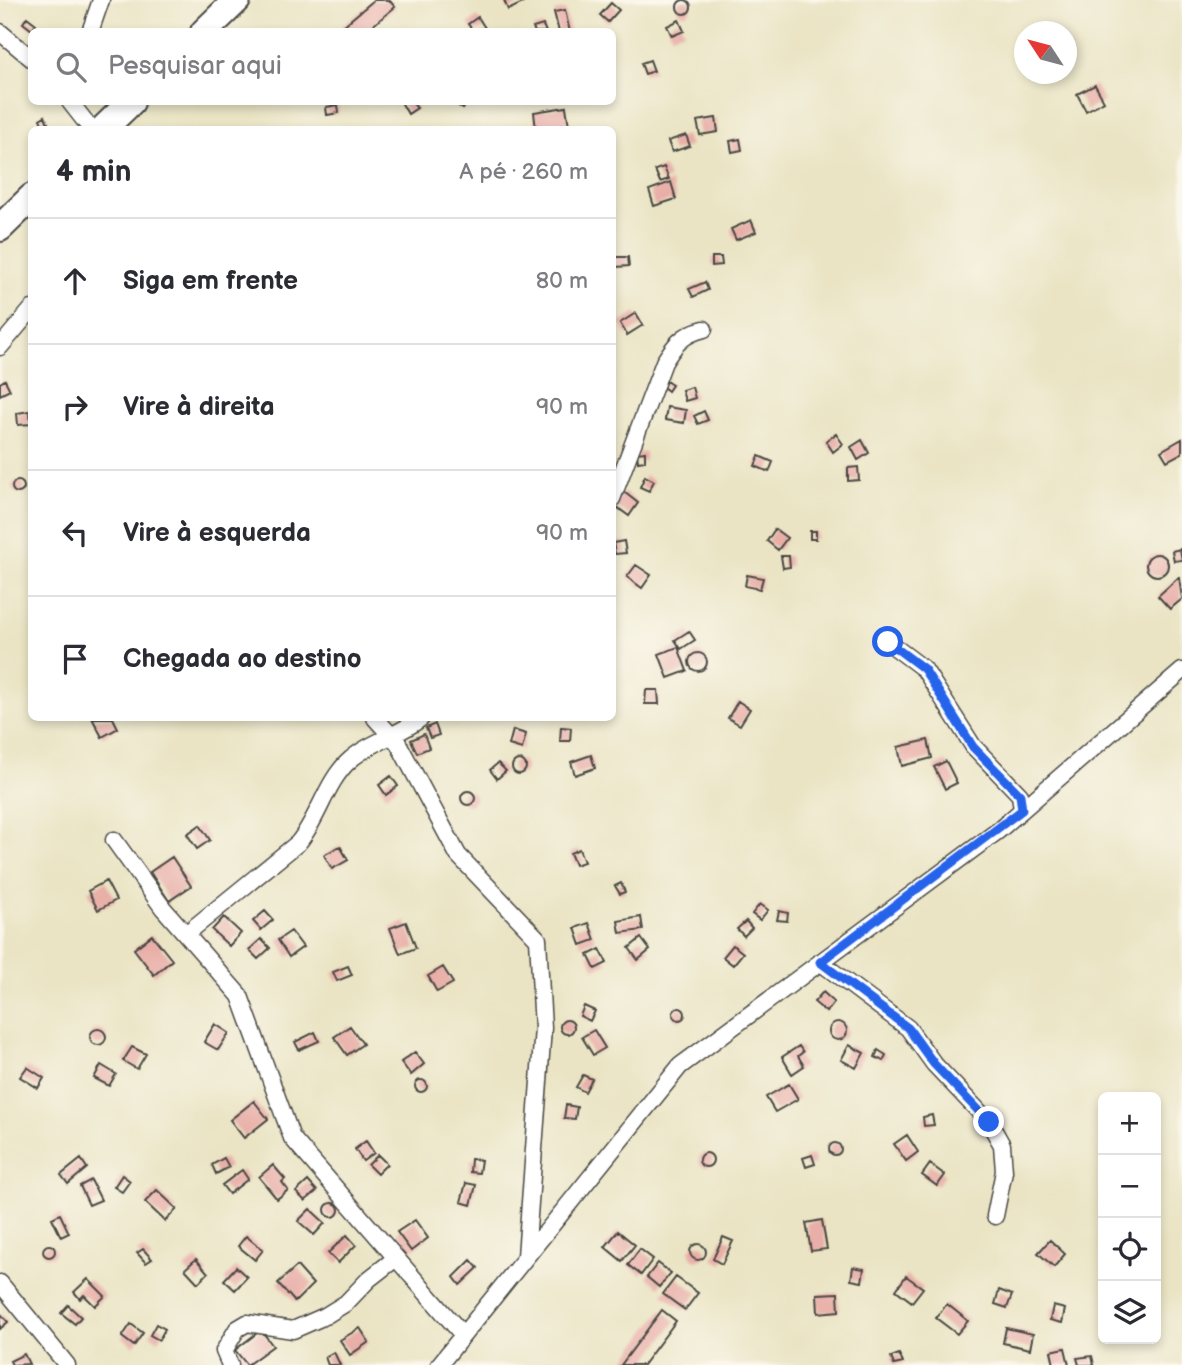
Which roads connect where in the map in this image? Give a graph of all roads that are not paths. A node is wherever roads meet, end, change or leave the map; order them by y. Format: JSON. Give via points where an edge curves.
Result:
{"nodes":[{"id":1,"x":101,"y":0,"type":"edge"},
{"id":2,"x":237,"y":0,"type":"edge"},
{"id":3,"x":91,"y":28,"type":"edge"},
{"id":4,"x":208,"y":28,"type":"edge"},
{"id":5,"x":0,"y":32,"type":"edge"},
{"id":6,"x":28,"y":56,"type":"edge"},
{"id":7,"x":72,"y":105,"type":"edge"},
{"id":8,"x":128,"y":105,"type":"edge"},
{"id":9,"x":89,"y":126,"type":"edge"},
{"id":10,"x":106,"y":126,"type":"edge"},
{"id":11,"x":28,"y":201,"type":"edge"},
{"id":12,"x":0,"y":228,"type":"edge"},
{"id":13,"x":28,"y":314,"type":"edge"},
{"id":14,"x":704,"y":329,"type":"dead end"},
{"id":15,"x":0,"y":347,"type":"edge"},
{"id":16,"x":616,"y":488,"type":"edge"},
{"id":17,"x":888,"y":642,"type":"dead end"},
{"id":18,"x":1182,"y":671,"type":"edge"},
{"id":19,"x":378,"y":721,"type":"edge"},
{"id":20,"x":416,"y":721,"type":"edge"},
{"id":21,"x":392,"y":736,"type":"junction"},
{"id":22,"x":1022,"y":810,"type":"junction"},
{"id":23,"x":114,"y":840,"type":"dead end"},
{"id":24,"x":186,"y":934,"type":"junction"},
{"id":25,"x":820,"y":962,"type":"junction"},
{"id":26,"x":995,"y":1216,"type":"dead end"},
{"id":27,"x":526,"y":1256,"type":"junction"},
{"id":28,"x":396,"y":1258,"type":"junction"},
{"id":29,"x":0,"y":1283,"type":"edge"},
{"id":30,"x":462,"y":1334,"type":"junction"},
{"id":31,"x":448,"y":1361,"type":"edge"},
{"id":32,"x":67,"y":1365,"type":"edge"},
{"id":33,"x":230,"y":1365,"type":"edge"}],
"edges":[{"from":1,"to":3,"type":"street"},
{"from":2,"to":4,"type":"highway"},
{"from":5,"to":6,"type":"street"},
{"from":7,"to":9,"type":"street"},
{"from":8,"to":10,"type":"highway"},
{"from":11,"to":12,"type":"highway"},
{"from":13,"to":15,"type":"street"},
{"from":14,"to":16,"type":"street","via":[[676,342],[664,362]]},
{"from":17,"to":22,"type":"street","via":[[924,669],[973,747],[1020,795]]},
{"from":18,"to":22,"type":"street"},
{"from":19,"to":21,"type":"street"},
{"from":20,"to":21,"type":"street"},
{"from":21,"to":24,"type":"street","via":[[351,758],[298,843]]},
{"from":21,"to":27,"type":"street","via":[[458,855],[538,939],[543,1028]]},
{"from":22,"to":25,"type":"street"},
{"from":23,"to":24,"type":"street"},
{"from":24,"to":28,"type":"street","via":[[240,996],[292,1138]]},
{"from":25,"to":26,"type":"street","via":[[908,1028],[934,1064],[989,1122],[1002,1145],[1004,1171]]},
{"from":25,"to":27,"type":"street","via":[[680,1066]]},
{"from":27,"to":30,"type":"street"},
{"from":28,"to":30,"type":"street"},
{"from":28,"to":33,"type":"street","via":[[336,1311],[293,1330],[247,1322],[224,1351]]},
{"from":29,"to":32,"type":"street"},
{"from":30,"to":31,"type":"street"}]}
